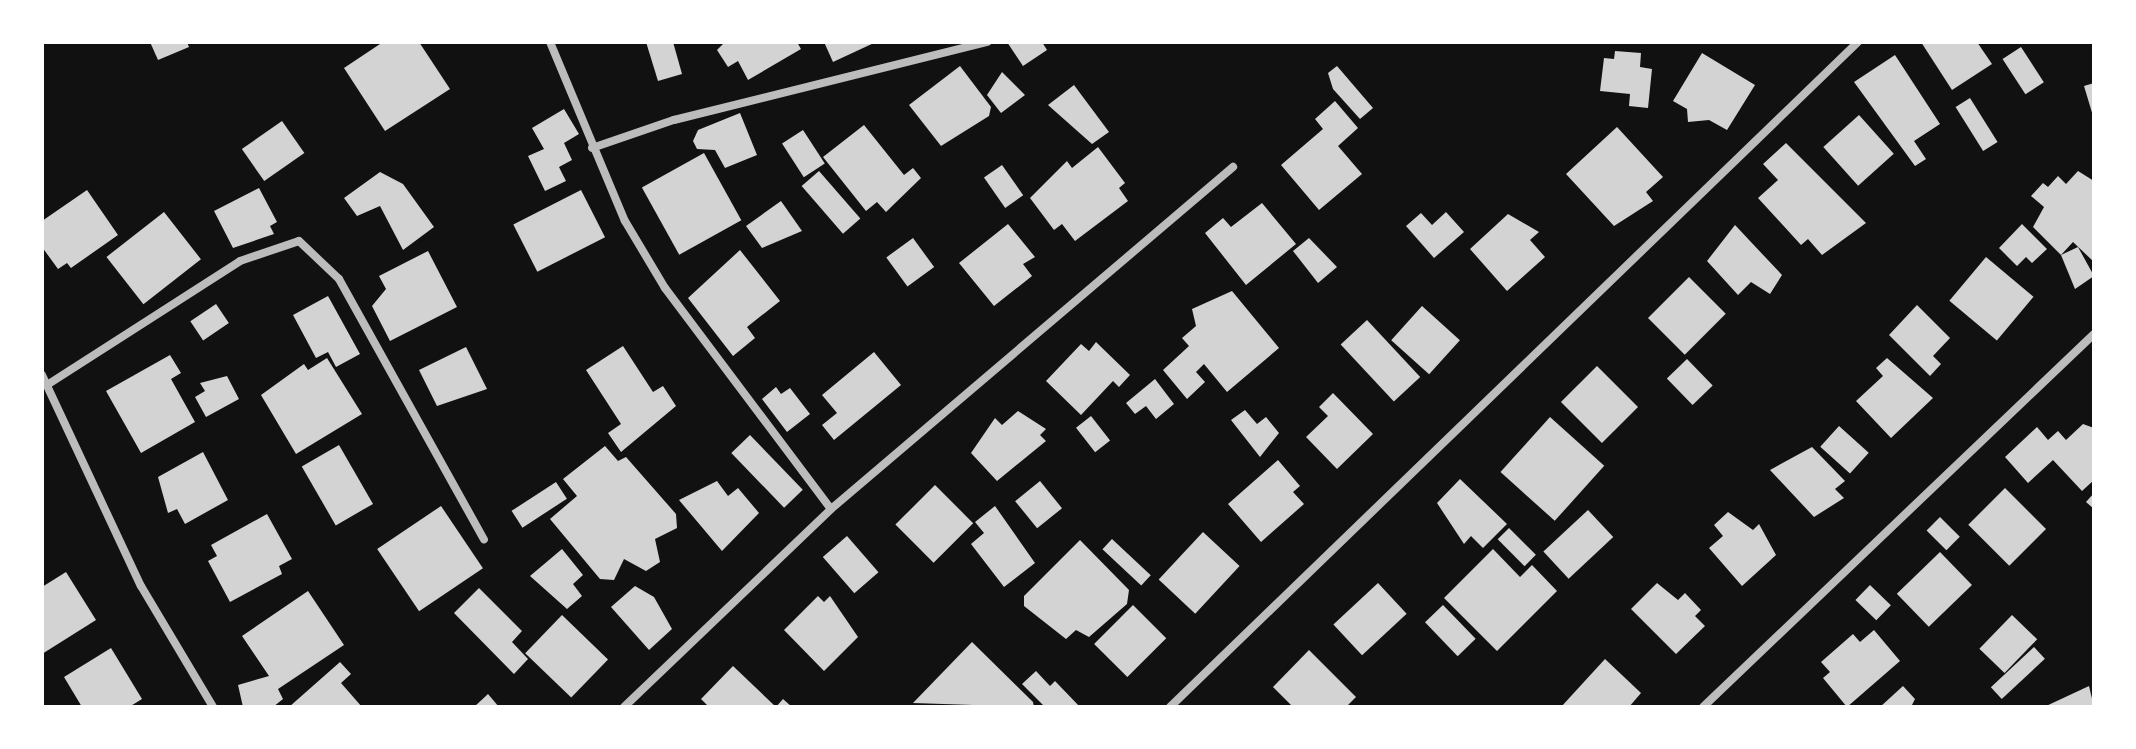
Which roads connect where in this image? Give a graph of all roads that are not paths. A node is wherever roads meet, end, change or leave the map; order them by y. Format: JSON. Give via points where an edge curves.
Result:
{"nodes":[{"id":1,"x":550,"y":42,"type":"edge"},
{"id":2,"x":987,"y":42,"type":"edge"},
{"id":3,"x":1858,"y":42,"type":"edge"},
{"id":4,"x":592,"y":148,"type":"junction"},
{"id":5,"x":1233,"y":167,"type":"dead end"},
{"id":6,"x":2094,"y":334,"type":"edge"},
{"id":7,"x":42,"y":375,"type":"edge"},
{"id":8,"x":47,"y":385,"type":"junction"},
{"id":9,"x":831,"y":509,"type":"junction"},
{"id":10,"x":484,"y":539,"type":"dead end"},
{"id":11,"x":213,"y":707,"type":"edge"},
{"id":12,"x":624,"y":707,"type":"edge"},
{"id":13,"x":1170,"y":707,"type":"edge"},
{"id":14,"x":1703,"y":707,"type":"edge"}],
"edges":[{"from":1,"to":4,"type":"street"},
{"from":2,"to":4,"type":"street","via":[[674,120]]},
{"from":3,"to":13,"type":"street"},
{"from":4,"to":9,"type":"street","via":[[665,288]]},
{"from":5,"to":9,"type":"street"},
{"from":6,"to":14,"type":"street"},
{"from":7,"to":8,"type":"street"},
{"from":8,"to":10,"type":"street","via":[[240,261],[299,241],[339,279]]},
{"from":8,"to":11,"type":"street","via":[[141,586]]},
{"from":9,"to":12,"type":"street"}]}
